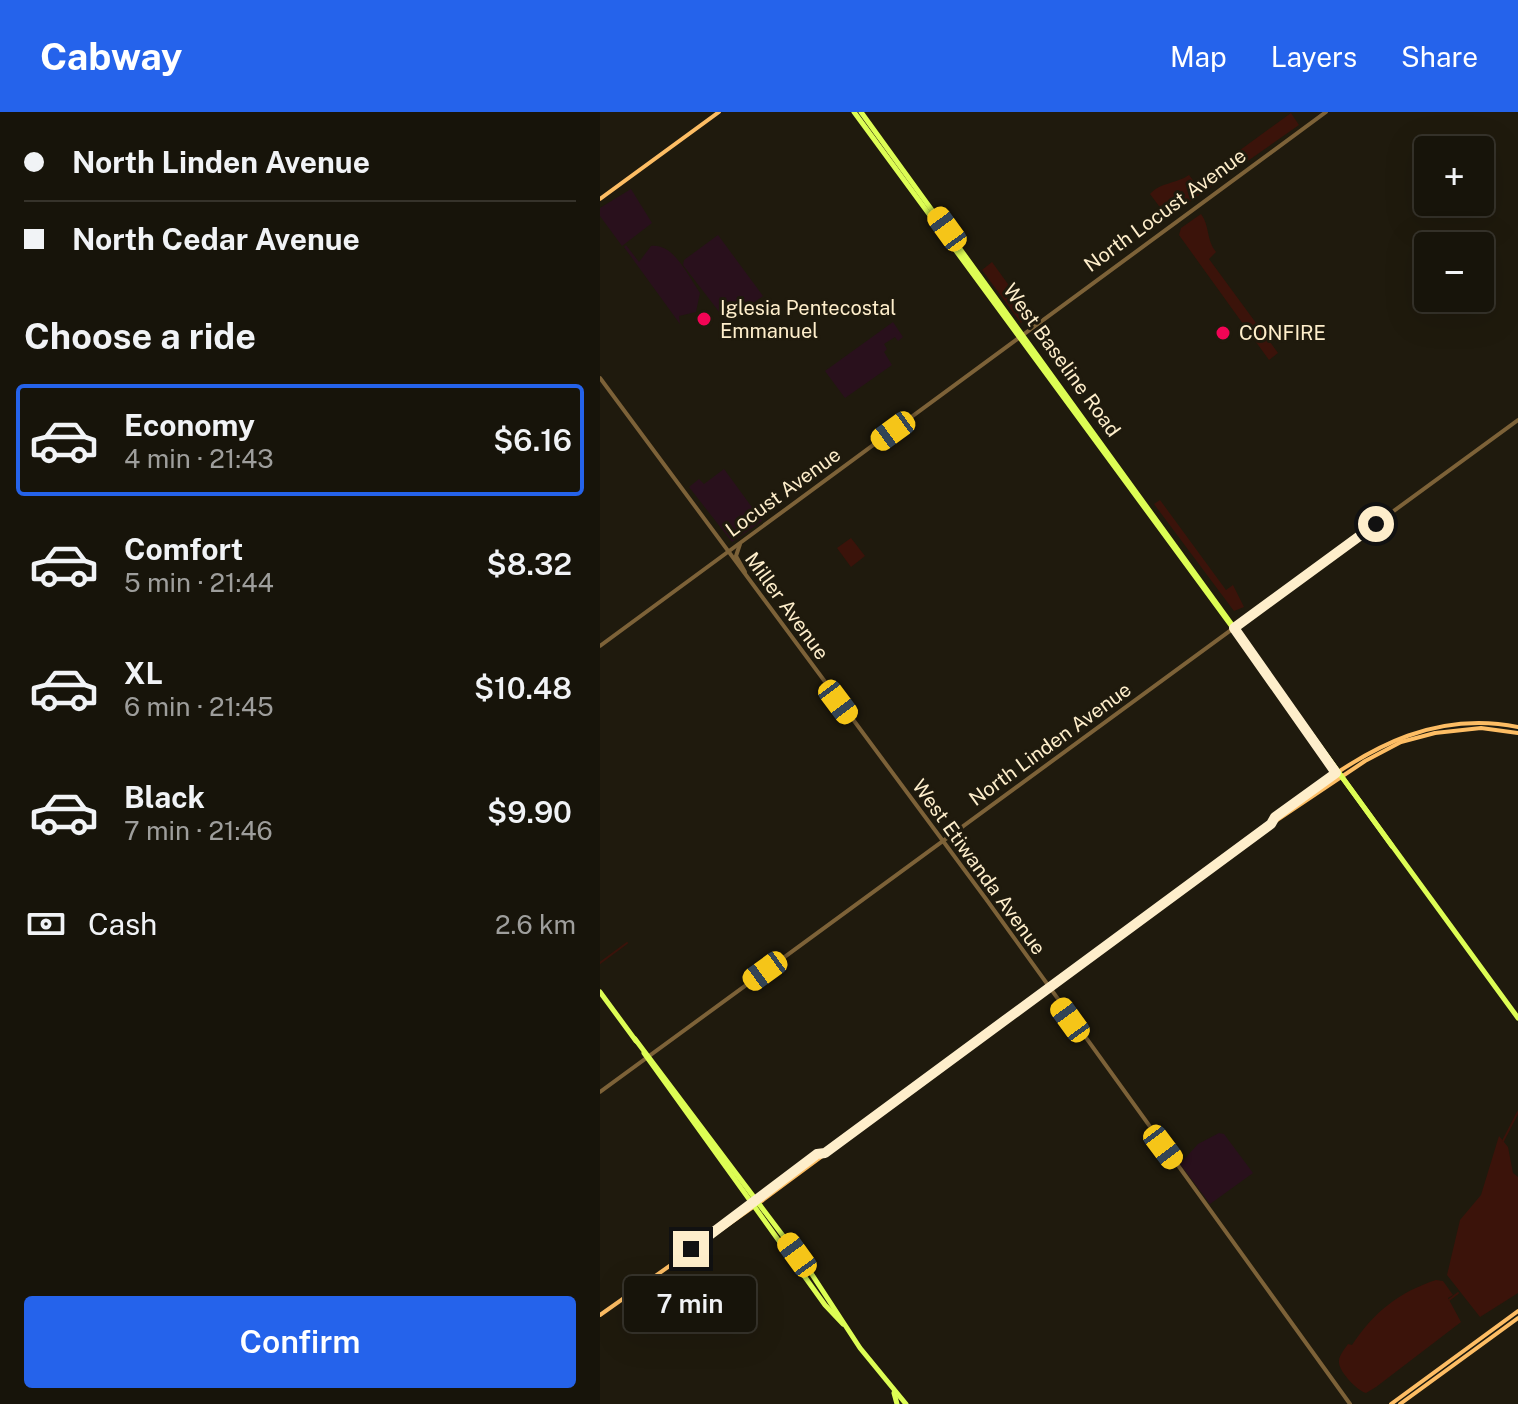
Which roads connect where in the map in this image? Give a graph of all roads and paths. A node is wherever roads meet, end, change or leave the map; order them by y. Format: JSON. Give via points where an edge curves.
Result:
{"nodes":[{"id":1,"x":719,"y":112,"type":"edge"},
{"id":2,"x":854,"y":112,"type":"edge"},
{"id":3,"x":861,"y":112,"type":"edge"},
{"id":4,"x":1326,"y":112,"type":"edge"},
{"id":5,"x":600,"y":199,"type":"edge"},
{"id":6,"x":1021,"y":338,"type":"junction"},
{"id":7,"x":600,"y":378,"type":"edge"},
{"id":8,"x":1518,"y":420,"type":"edge"},
{"id":9,"x":742,"y":542,"type":"junction"},
{"id":10,"x":728,"y":552,"type":"junction"},
{"id":11,"x":749,"y":581,"type":"junction"},
{"id":12,"x":1234,"y":628,"type":"junction"},
{"id":13,"x":600,"y":646,"type":"edge"},
{"id":14,"x":835,"y":698,"type":"joint"},
{"id":15,"x":1518,"y":730,"type":"edge"},
{"id":16,"x":1340,"y":774,"type":"junction"},
{"id":17,"x":944,"y":841,"type":"junction"},
{"id":18,"x":1047,"y":989,"type":"junction"},
{"id":19,"x":600,"y":992,"type":"edge"},
{"id":20,"x":1518,"y":1018,"type":"edge"},
{"id":21,"x":649,"y":1057,"type":"junction"},
{"id":22,"x":600,"y":1092,"type":"edge"},
{"id":23,"x":825,"y":1153,"type":"junction"},
{"id":24,"x":810,"y":1160,"type":"junction"},
{"id":25,"x":798,"y":1174,"type":"junction"},
{"id":26,"x":755,"y":1202,"type":"junction"},
{"id":27,"x":788,"y":1253,"type":"junction"},
{"id":28,"x":811,"y":1273,"type":"junction"},
{"id":29,"x":814,"y":1289,"type":"junction"},
{"id":30,"x":1518,"y":1311,"type":"edge"},
{"id":31,"x":839,"y":1312,"type":"junction"},
{"id":32,"x":600,"y":1315,"type":"edge"},
{"id":33,"x":1518,"y":1318,"type":"edge"},
{"id":34,"x":844,"y":1325,"type":"junction"},
{"id":35,"x":902,"y":1404,"type":"edge"},
{"id":36,"x":1350,"y":1404,"type":"edge"},
{"id":37,"x":1391,"y":1404,"type":"edge"},
{"id":38,"x":1400,"y":1404,"type":"edge"}],
"edges":[{"from":1,"to":5,"type":"main road"},
{"from":2,"to":6,"type":"main road"},
{"from":3,"to":6,"type":"main road","name":"West Baseline Road"},
{"from":4,"to":6,"type":"street","name":"North Locust Avenue"},
{"from":6,"to":9,"type":"street","name":"Locust Avenue"},
{"from":6,"to":12,"type":"main road","name":"West Baseline Road"},
{"from":6,"to":12,"type":"main road","name":"West Baseline Road"},
{"from":7,"to":10,"type":"street","name":"Miller Avenue"},
{"from":8,"to":12,"type":"street","name":"North Linden Avenue"},
{"from":9,"to":10,"type":"street","name":"Locust Avenue"},
{"from":9,"to":11,"type":"street","via":[[736,556]]},
{"from":10,"to":11,"type":"street","name":"Miller Avenue"},
{"from":10,"to":13,"type":"street","name":"Locust Avenue"},
{"from":11,"to":14,"type":"street","name":"Miller Avenue"},
{"from":12,"to":16,"type":"main road","name":"West Baseline Road"},
{"from":12,"to":17,"type":"street","name":"North Linden Avenue"},
{"from":14,"to":17,"type":"street","name":"West Etiwanda Avenue"},
{"from":15,"to":16,"type":"main road","via":[[1435,733],[1386,749]]},
{"from":16,"to":18,"type":"main road"},
{"from":16,"to":20,"type":"main road","name":"West Baseline Road"},
{"from":17,"to":18,"type":"street","name":"West Etiwanda Avenue"},
{"from":17,"to":21,"type":"street","name":"North Linden Avenue"},
{"from":18,"to":23,"type":"main road"},
{"from":18,"to":36,"type":"street","name":"West Etiwanda Avenue"},
{"from":19,"to":21,"type":"main road"},
{"from":21,"to":22,"type":"street","name":"North Linden Avenue"},
{"from":21,"to":26,"type":"main road"},
{"from":23,"to":24,"type":"main road"},
{"from":23,"to":25,"type":"main road"},
{"from":24,"to":25,"type":"main road"},
{"from":24,"to":26,"type":"main road"},
{"from":25,"to":26,"type":"main road"},
{"from":26,"to":27,"type":"main road"},
{"from":26,"to":28,"type":"main road"},
{"from":26,"to":32,"type":"main road"},
{"from":27,"to":28,"type":"main road"},
{"from":27,"to":29,"type":"main road"},
{"from":28,"to":31,"type":"main road"},
{"from":29,"to":31,"type":"main road"},
{"from":29,"to":34,"type":"main road"},
{"from":30,"to":37,"type":"main road"},
{"from":31,"to":34,"type":"main road"},
{"from":33,"to":38,"type":"main road"},
{"from":34,"to":35,"type":"main road"}]}
